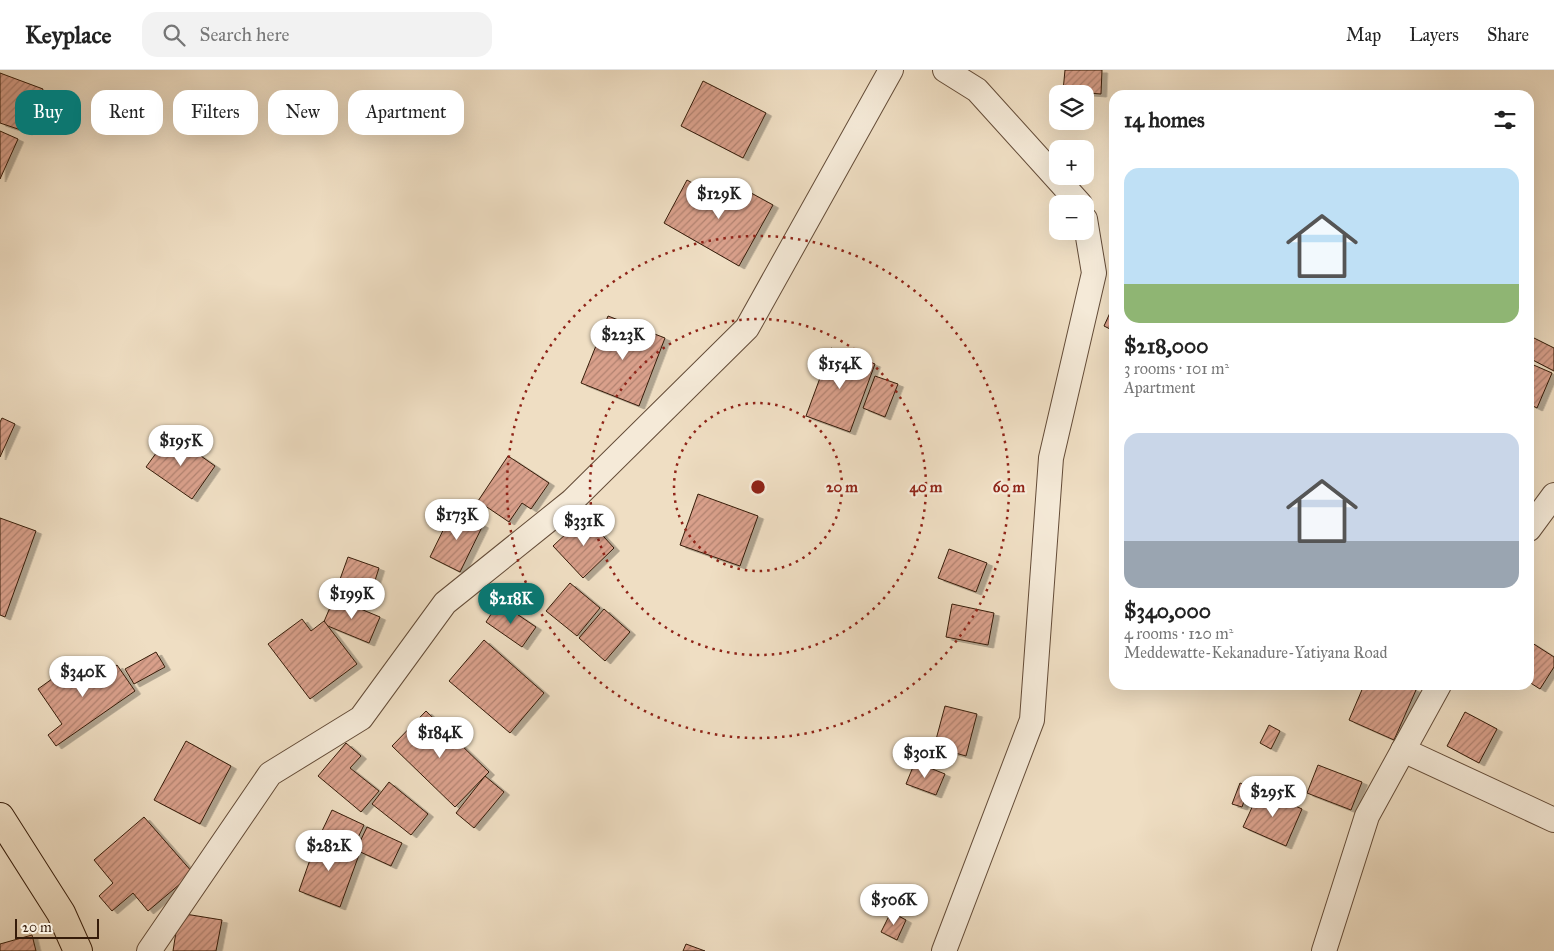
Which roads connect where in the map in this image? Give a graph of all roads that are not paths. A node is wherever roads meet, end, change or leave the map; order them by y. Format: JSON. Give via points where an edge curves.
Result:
{"nodes":[{"id":1,"x":891,"y":70,"type":"edge"},
{"id":2,"x":945,"y":70,"type":"edge"},
{"id":3,"x":1072,"y":195,"type":"edge"},
{"id":4,"x":1088,"y":240,"type":"edge"},
{"id":5,"x":1554,"y":494,"type":"edge"},
{"id":6,"x":1534,"y":522,"type":"edge"},
{"id":7,"x":1436,"y":690,"type":"edge"},
{"id":8,"x":1403,"y":750,"type":"junction"},
{"id":9,"x":0,"y":816,"type":"edge"},
{"id":10,"x":1554,"y":820,"type":"edge"},
{"id":11,"x":78,"y":951,"type":"edge"},
{"id":12,"x":149,"y":951,"type":"edge"},
{"id":13,"x":944,"y":951,"type":"edge"},
{"id":14,"x":1324,"y":951,"type":"edge"}],
"edges":[{"from":1,"to":12,"type":"street","via":[[747,328],[572,500],[446,603],[361,718],[270,774]]},
{"from":2,"to":3,"type":"street","via":[[977,90]]},
{"from":4,"to":13,"type":"street","via":[[1094,273],[1051,458],[1032,720]]},
{"from":5,"to":6,"type":"street"},
{"from":7,"to":8,"type":"street"},
{"from":8,"to":10,"type":"street"},
{"from":8,"to":14,"type":"street","via":[[1368,816]]},
{"from":9,"to":11,"type":"main road","via":[[61,913]]}]}
